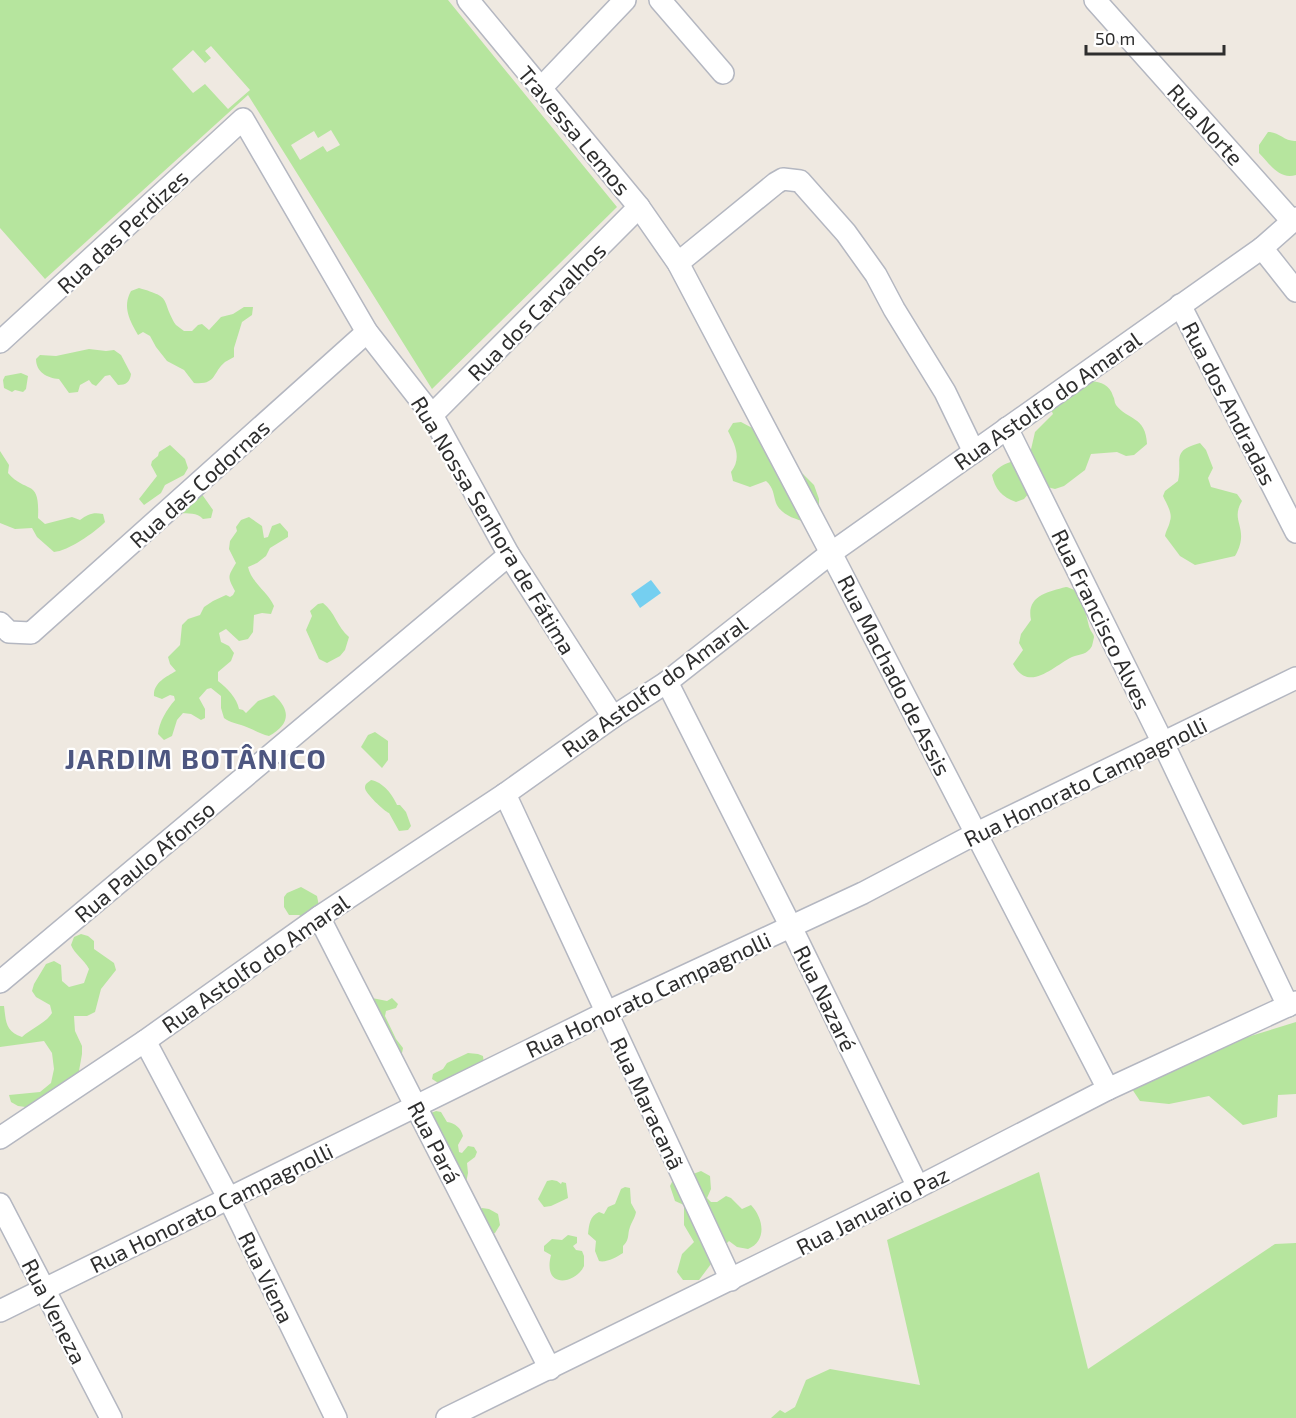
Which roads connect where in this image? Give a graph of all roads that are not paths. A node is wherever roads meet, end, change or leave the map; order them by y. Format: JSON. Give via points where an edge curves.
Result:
{"nodes":[{"id":1,"x":468,"y":0,"type":"edge"},
{"id":2,"x":625,"y":0,"type":"edge"},
{"id":3,"x":660,"y":0,"type":"edge"},
{"id":4,"x":1095,"y":0,"type":"edge"},
{"id":5,"x":723,"y":73,"type":"dead end"},
{"id":6,"x":541,"y":88,"type":"junction"},
{"id":7,"x":243,"y":119,"type":"joint"},
{"id":8,"x":639,"y":207,"type":"junction"},
{"id":9,"x":1294,"y":220,"type":"edge"},
{"id":10,"x":1262,"y":248,"type":"junction"},
{"id":11,"x":678,"y":263,"type":"junction"},
{"id":12,"x":1296,"y":291,"type":"edge"},
{"id":13,"x":1180,"y":305,"type":"junction"},
{"id":14,"x":367,"y":332,"type":"junction"},
{"id":15,"x":0,"y":342,"type":"edge"},
{"id":16,"x":432,"y":416,"type":"junction"},
{"id":17,"x":1007,"y":428,"type":"junction"},
{"id":18,"x":974,"y":452,"type":"junction"},
{"id":19,"x":1296,"y":532,"type":"edge"},
{"id":20,"x":831,"y":553,"type":"junction"},
{"id":21,"x":509,"y":555,"type":"junction"},
{"id":22,"x":0,"y":623,"type":"edge"},
{"id":23,"x":1296,"y":678,"type":"edge"},
{"id":24,"x":667,"y":682,"type":"junction"},
{"id":25,"x":612,"y":717,"type":"junction"},
{"id":26,"x":1163,"y":743,"type":"junction"},
{"id":27,"x":505,"y":794,"type":"junction"},
{"id":28,"x":976,"y":833,"type":"junction"},
{"id":29,"x":319,"y":917,"type":"junction"},
{"id":30,"x":791,"y":927,"type":"junction"},
{"id":31,"x":0,"y":982,"type":"edge"},
{"id":32,"x":1292,"y":1004,"type":"edge"},
{"id":33,"x":605,"y":1012,"type":"junction"},
{"id":34,"x":145,"y":1041,"type":"junction"},
{"id":35,"x":1108,"y":1089,"type":"junction"},
{"id":36,"x":417,"y":1106,"type":"junction"},
{"id":37,"x":0,"y":1138,"type":"edge"},
{"id":38,"x":918,"y":1187,"type":"junction"},
{"id":39,"x":229,"y":1199,"type":"junction"},
{"id":40,"x":0,"y":1204,"type":"edge"},
{"id":41,"x":731,"y":1280,"type":"junction"},
{"id":42,"x":43,"y":1288,"type":"junction"},
{"id":43,"x":0,"y":1311,"type":"edge"},
{"id":44,"x":550,"y":1369,"type":"junction"},
{"id":45,"x":111,"y":1418,"type":"edge"},
{"id":46,"x":336,"y":1418,"type":"edge"},
{"id":47,"x":447,"y":1418,"type":"edge"}],
"edges":[{"from":1,"to":6,"type":"street","name":"Travessa Lemos"},
{"from":2,"to":6,"type":"street"},
{"from":3,"to":5,"type":"street"},
{"from":4,"to":9,"type":"street","name":"Rua Norte"},
{"from":6,"to":8,"type":"street","name":"Travessa Lemos"},
{"from":7,"to":14,"type":"street","name":"Rua Nossa Senhora de Fátima"},
{"from":7,"to":15,"type":"street","name":"Rua das Perdizes"},
{"from":8,"to":11,"type":"street","name":"Travessa Lemos"},
{"from":8,"to":16,"type":"street","name":"Rua dos Carvalhos"},
{"from":9,"to":10,"type":"street","name":"Rua Astolfo do Amaral"},
{"from":10,"to":12,"type":"street"},
{"from":10,"to":13,"type":"street","name":"Rua Astolfo do Amaral"},
{"from":11,"to":18,"type":"street","via":[[776,183],[783,179],[800,181],[846,233],[876,275],[945,392]]},
{"from":11,"to":20,"type":"street","name":"Rua Machado de Assis"},
{"from":13,"to":17,"type":"street","name":"Rua Astolfo do Amaral"},
{"from":13,"to":19,"type":"street","name":"Rua dos Andradas"},
{"from":14,"to":16,"type":"street","name":"Rua Nossa Senhora de Fátima"},
{"from":14,"to":22,"type":"street","name":"Rua das Codornas","via":[[31,633],[9,632]]},
{"from":16,"to":21,"type":"street","name":"Rua Nossa Senhora de Fátima"},
{"from":17,"to":18,"type":"street","name":"Rua Astolfo do Amaral"},
{"from":17,"to":26,"type":"street","name":"Rua Francisco Alves"},
{"from":18,"to":20,"type":"street","name":"Rua Astolfo do Amaral"},
{"from":20,"to":24,"type":"street","name":"Rua Astolfo do Amaral"},
{"from":20,"to":28,"type":"street","name":"Rua Machado de Assis"},
{"from":21,"to":25,"type":"street","name":"Rua Nossa Senhora de Fátima"},
{"from":21,"to":31,"type":"street","name":"Rua Paulo Afonso"},
{"from":23,"to":26,"type":"street","name":"Rua Honorato Campagnolli"},
{"from":24,"to":25,"type":"street","name":"Rua Astolfo do Amaral"},
{"from":24,"to":30,"type":"street","name":"Rua Nazaré"},
{"from":25,"to":27,"type":"street","name":"Rua Astolfo do Amaral"},
{"from":26,"to":28,"type":"street","name":"Rua Honorato Campagnolli"},
{"from":26,"to":32,"type":"street","name":"Rua Francisco Alves"},
{"from":27,"to":29,"type":"street","name":"Rua Astolfo do Amaral"},
{"from":27,"to":33,"type":"street","name":"Rua Maracanã"},
{"from":28,"to":30,"type":"street","name":"Rua Honorato Campagnolli"},
{"from":28,"to":35,"type":"street","name":"Rua Machado de Assis"},
{"from":29,"to":34,"type":"street","name":"Rua Astolfo do Amaral"},
{"from":29,"to":36,"type":"street","name":"Rua Pará"},
{"from":30,"to":33,"type":"street","name":"Rua Honorato Campagnolli"},
{"from":30,"to":38,"type":"street","name":"Rua Nazaré"},
{"from":32,"to":35,"type":"street","name":"Rua Januario Paz"},
{"from":33,"to":36,"type":"street","name":"Rua Honorato Campagnolli"},
{"from":33,"to":41,"type":"street","name":"Rua Maracanã"},
{"from":34,"to":37,"type":"street","name":"Rua Astolfo do Amaral"},
{"from":34,"to":39,"type":"street","name":"Rua Viena"},
{"from":35,"to":38,"type":"street","name":"Rua Januario Paz"},
{"from":36,"to":39,"type":"street","name":"Rua Honorato Campagnolli"},
{"from":36,"to":44,"type":"street","name":"Rua Pará"},
{"from":38,"to":41,"type":"street","name":"Rua Januario Paz"},
{"from":39,"to":42,"type":"street","name":"Rua Honorato Campagnolli"},
{"from":39,"to":46,"type":"street","name":"Rua Viena"},
{"from":40,"to":42,"type":"street","name":"Rua Veneza"},
{"from":41,"to":44,"type":"street","name":"Rua Januario Paz"},
{"from":42,"to":43,"type":"street","name":"Rua Honorato Campagnolli"},
{"from":42,"to":45,"type":"street","name":"Rua Veneza"},
{"from":44,"to":47,"type":"street","name":"Rua Januario Paz"}]}
